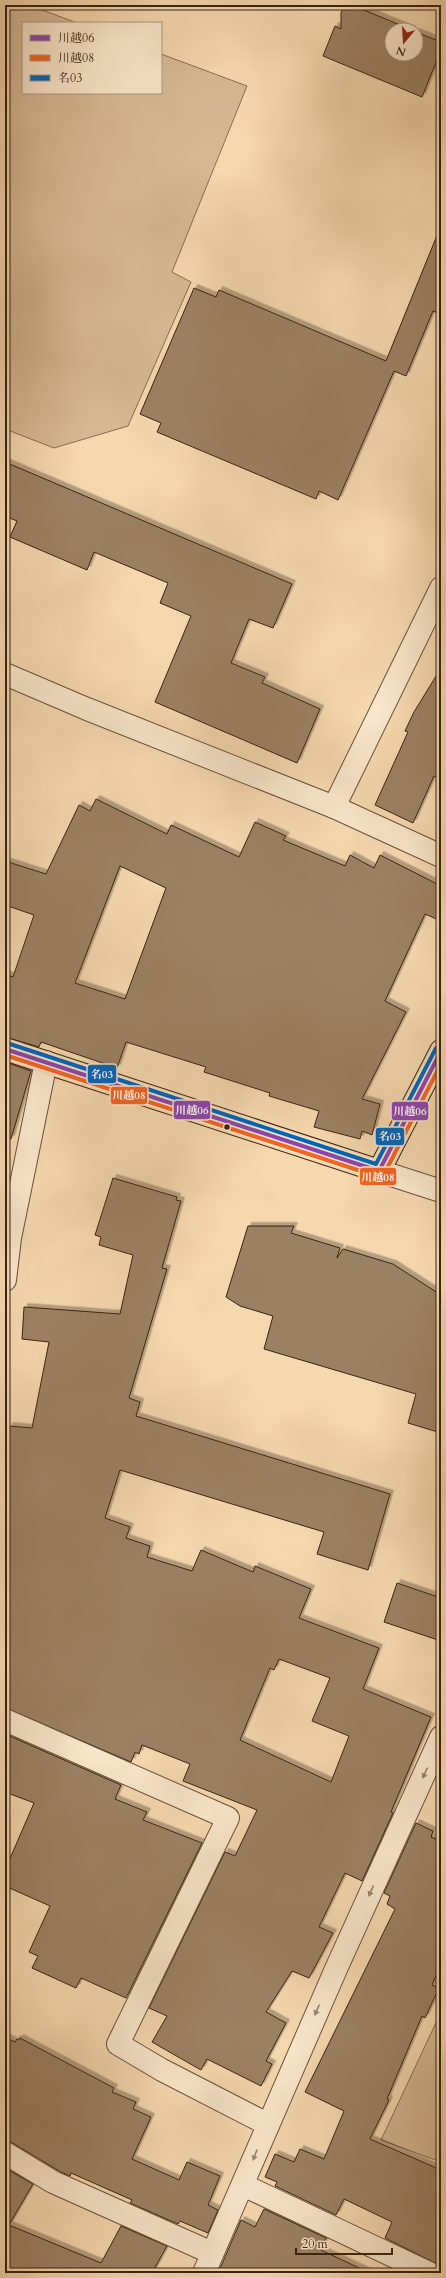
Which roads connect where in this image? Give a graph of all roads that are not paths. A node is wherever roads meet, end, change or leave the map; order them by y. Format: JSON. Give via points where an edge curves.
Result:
{"nodes":[{"id":1,"x":441,"y":588,"type":"edge"},
{"id":2,"x":5,"y":674,"type":"edge"},
{"id":3,"x":334,"y":807,"type":"junction"},
{"id":4,"x":441,"y":856,"type":"edge"},
{"id":5,"x":5,"y":1049,"type":"edge"},
{"id":6,"x":441,"y":1051,"type":"edge"},
{"id":7,"x":46,"y":1062,"type":"junction"},
{"id":8,"x":379,"y":1171,"type":"junction"},
{"id":9,"x":441,"y":1191,"type":"edge"},
{"id":10,"x":5,"y":1280,"type":"edge"},
{"id":11,"x":5,"y":1720,"type":"edge"},
{"id":12,"x":441,"y":1737,"type":"edge"},
{"id":13,"x":267,"y":2124,"type":"junction"},
{"id":14,"x":5,"y":2153,"type":"edge"},
{"id":15,"x":244,"y":2185,"type":"junction"},
{"id":16,"x":212,"y":2253,"type":"junction"},
{"id":17,"x":204,"y":2273,"type":"edge"},
{"id":18,"x":429,"y":2273,"type":"edge"}],
"edges":[{"from":1,"to":3,"type":"street"},
{"from":2,"to":3,"type":"street"},
{"from":3,"to":4,"type":"street"},
{"from":5,"to":7,"type":"main road"},
{"from":6,"to":8,"type":"main road"},
{"from":7,"to":8,"type":"main road"},
{"from":7,"to":10,"type":"street","via":[[10,1238]]},
{"from":8,"to":9,"type":"street"},
{"from":11,"to":13,"type":"street","via":[[228,1818],[118,2044],[162,2070]]},
{"from":12,"to":13,"type":"street","one_way":true},
{"from":13,"to":15,"type":"street","one_way":true},
{"from":14,"to":16,"type":"street","via":[[53,2182]]},
{"from":15,"to":16,"type":"street"},
{"from":15,"to":18,"type":"street"},
{"from":16,"to":17,"type":"street"}]}
